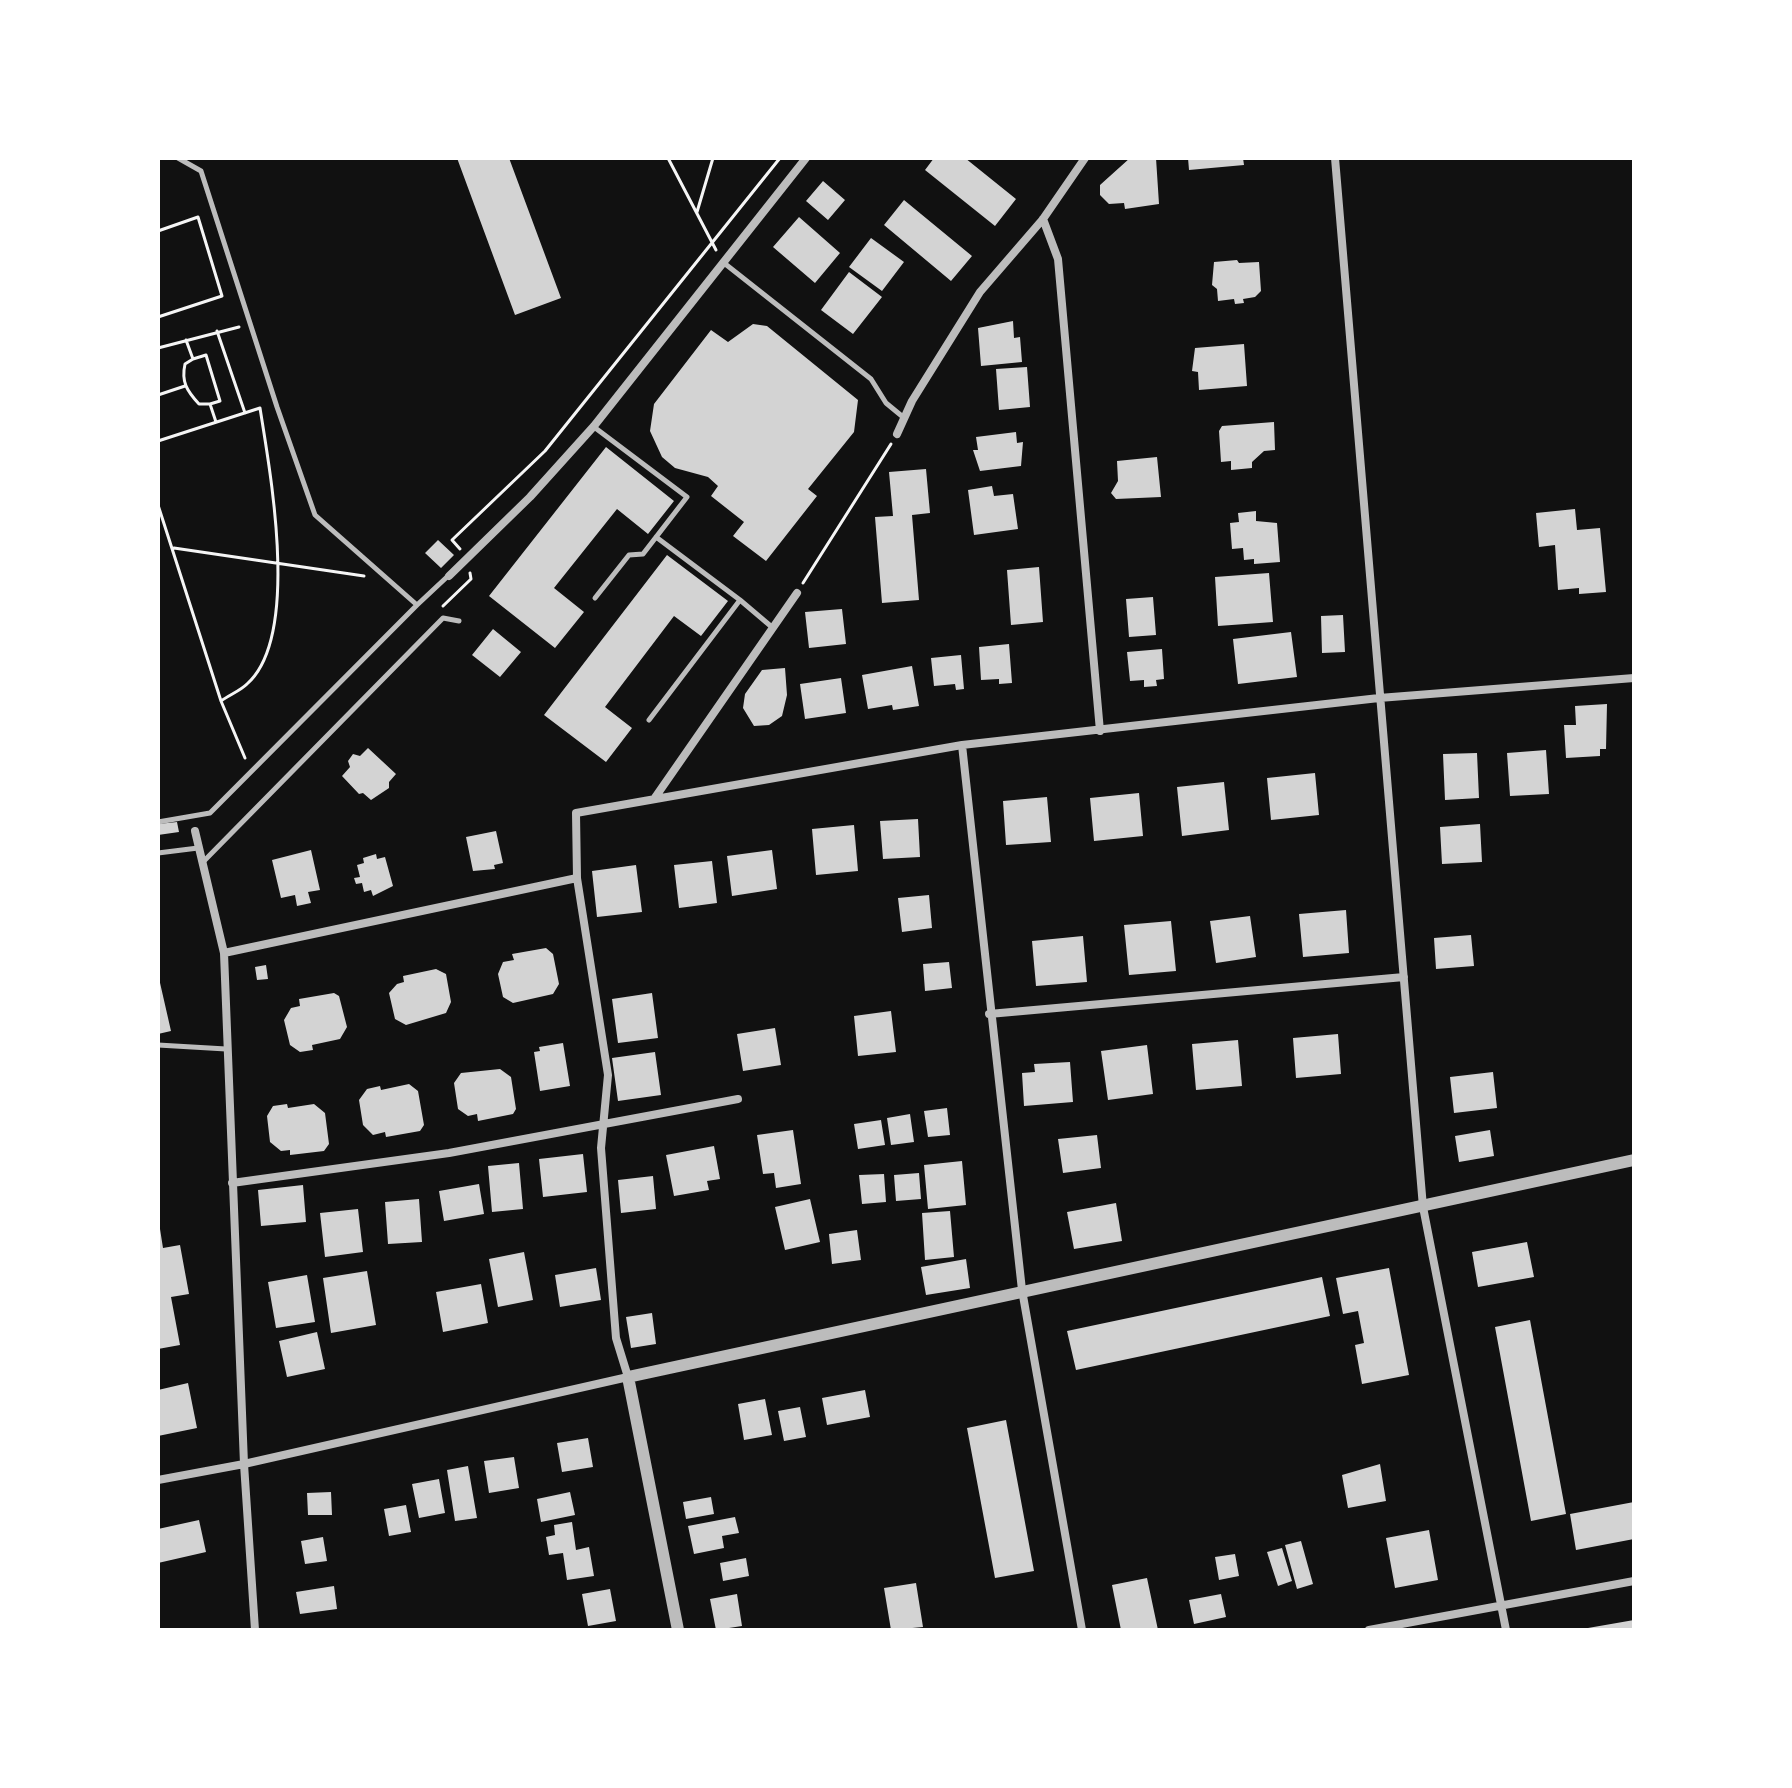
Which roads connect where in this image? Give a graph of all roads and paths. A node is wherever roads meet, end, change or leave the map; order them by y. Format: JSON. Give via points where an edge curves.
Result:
{"nodes":[{"id":1,"x":178,"y":158,"type":"edge"},
{"id":2,"x":668,"y":158,"type":"edge"},
{"id":3,"x":713,"y":158,"type":"edge"},
{"id":4,"x":780,"y":158,"type":"edge"},
{"id":5,"x":806,"y":158,"type":"edge"},
{"id":6,"x":1085,"y":158,"type":"edge"},
{"id":7,"x":1335,"y":158,"type":"edge"},
{"id":8,"x":696,"y":213,"type":"junction"},
{"id":9,"x":1043,"y":219,"type":"junction"},
{"id":10,"x":158,"y":231,"type":"edge"},
{"id":11,"x":712,"y":244,"type":"junction"},
{"id":12,"x":724,"y":263,"type":"junction"},
{"id":13,"x":158,"y":317,"type":"edge"},
{"id":14,"x":249,"y":324,"type":"junction"},
{"id":15,"x":217,"y":331,"type":"junction"},
{"id":16,"x":186,"y":340,"type":"junction"},
{"id":17,"x":158,"y":348,"type":"edge"},
{"id":18,"x":193,"y":359,"type":"junction"},
{"id":19,"x":185,"y":386,"type":"junction"},
{"id":20,"x":158,"y":395,"type":"edge"},
{"id":21,"x":210,"y":404,"type":"junction"},
{"id":22,"x":277,"y":407,"type":"junction"},
{"id":23,"x":260,"y":408,"type":"junction"},
{"id":24,"x":245,"y":413,"type":"junction"},
{"id":25,"x":903,"y":417,"type":"junction"},
{"id":26,"x":216,"y":422,"type":"junction"},
{"id":27,"x":594,"y":426,"type":"junction"},
{"id":28,"x":897,"y":434,"type":"joint"},
{"id":29,"x":158,"y":441,"type":"edge"},
{"id":30,"x":158,"y":505,"type":"edge"},
{"id":31,"x":656,"y":537,"type":"junction"},
{"id":32,"x":174,"y":548,"type":"junction"},
{"id":33,"x":467,"y":557,"type":"junction"},
{"id":34,"x":278,"y":563,"type":"junction"},
{"id":35,"x":449,"y":576,"type":"joint"},
{"id":36,"x":389,"y":580,"type":"junction"},
{"id":37,"x":797,"y":593,"type":"joint"},
{"id":38,"x":595,"y":598,"type":"dead end"},
{"id":39,"x":740,"y":600,"type":"junction"},
{"id":40,"x":417,"y":605,"type":"junction"},
{"id":41,"x":459,"y":621,"type":"dead end"},
{"id":42,"x":774,"y":628,"type":"junction"},
{"id":43,"x":1634,"y":678,"type":"edge"},
{"id":44,"x":1379,"y":698,"type":"junction"},
{"id":45,"x":221,"y":701,"type":"junction"},
{"id":46,"x":649,"y":720,"type":"dead end"},
{"id":47,"x":1100,"y":731,"type":"junction"},
{"id":48,"x":962,"y":745,"type":"junction"},
{"id":49,"x":252,"y":773,"type":"junction"},
{"id":50,"x":654,"y":799,"type":"junction"},
{"id":51,"x":193,"y":818,"type":"junction"},
{"id":52,"x":158,"y":822,"type":"edge"},
{"id":53,"x":195,"y":831,"type":"joint"},
{"id":54,"x":198,"y":848,"type":"junction"},
{"id":55,"x":158,"y":853,"type":"edge"},
{"id":56,"x":202,"y":863,"type":"junction"},
{"id":57,"x":577,"y":878,"type":"junction"},
{"id":58,"x":224,"y":953,"type":"junction"},
{"id":59,"x":1404,"y":977,"type":"junction"},
{"id":60,"x":989,"y":1014,"type":"junction"},
{"id":61,"x":158,"y":1045,"type":"edge"},
{"id":62,"x":226,"y":1049,"type":"junction"},
{"id":63,"x":738,"y":1099,"type":"dead end"},
{"id":64,"x":603,"y":1122,"type":"junction"},
{"id":65,"x":1634,"y":1160,"type":"edge"},
{"id":66,"x":232,"y":1183,"type":"junction"},
{"id":67,"x":1423,"y":1207,"type":"junction"},
{"id":68,"x":1022,"y":1290,"type":"junction"},
{"id":69,"x":628,"y":1377,"type":"junction"},
{"id":70,"x":244,"y":1464,"type":"junction"},
{"id":71,"x":158,"y":1480,"type":"edge"},
{"id":72,"x":1634,"y":1581,"type":"edge"},
{"id":73,"x":1501,"y":1606,"type":"junction"},
{"id":74,"x":255,"y":1630,"type":"edge"},
{"id":75,"x":678,"y":1630,"type":"edge"},
{"id":76,"x":1082,"y":1630,"type":"edge"},
{"id":77,"x":1369,"y":1630,"type":"edge"},
{"id":78,"x":1506,"y":1630,"type":"edge"}],
"edges":[{"from":1,"to":14,"type":"lane","via":[[201,171]]},
{"from":2,"to":8,"type":"path"},
{"from":3,"to":8,"type":"path"},
{"from":4,"to":11,"type":"path"},
{"from":5,"to":12,"type":"street"},
{"from":6,"to":9,"type":"street"},
{"from":7,"to":44,"type":"street"},
{"from":8,"to":11,"type":"path"},
{"from":9,"to":25,"type":"street","via":[[988,281]]},
{"from":9,"to":47,"type":"street","via":[[1058,259]]},
{"from":10,"to":13,"type":"path","via":[[198,217],[222,296]]},
{"from":11,"to":12,"type":"path"},
{"from":11,"to":33,"type":"path","via":[[545,451],[452,540]]},
{"from":12,"to":25,"type":"lane","via":[[871,379]]},
{"from":12,"to":27,"type":"street"},
{"from":14,"to":15,"type":"path"},
{"from":14,"to":22,"type":"lane"},
{"from":15,"to":16,"type":"path"},
{"from":15,"to":24,"type":"path"},
{"from":16,"to":17,"type":"path"},
{"from":16,"to":18,"type":"path"},
{"from":18,"to":19,"type":"path","via":[[185,364]]},
{"from":18,"to":21,"type":"path","via":[[206,355],[220,401]]},
{"from":19,"to":20,"type":"path"},
{"from":19,"to":21,"type":"path","via":[[199,404]]},
{"from":21,"to":26,"type":"path"},
{"from":22,"to":23,"type":"path"},
{"from":22,"to":36,"type":"lane","via":[[315,515]]},
{"from":23,"to":24,"type":"path"},
{"from":23,"to":34,"type":"path"},
{"from":24,"to":26,"type":"path"},
{"from":25,"to":28,"type":"street"},
{"from":26,"to":29,"type":"path"},
{"from":27,"to":31,"type":"lane","via":[[687,497]]},
{"from":27,"to":33,"type":"street"},
{"from":28,"to":37,"type":"path"},
{"from":30,"to":32,"type":"path"},
{"from":31,"to":38,"type":"lane","via":[[643,554],[629,555]]},
{"from":31,"to":39,"type":"lane"},
{"from":32,"to":34,"type":"path"},
{"from":32,"to":45,"type":"path"},
{"from":33,"to":35,"type":"street"},
{"from":34,"to":36,"type":"path"},
{"from":34,"to":45,"type":"path","via":[[266,656],[248,683]]},
{"from":35,"to":40,"type":"lane"},
{"from":36,"to":40,"type":"lane"},
{"from":37,"to":42,"type":"street"},
{"from":39,"to":42,"type":"lane"},
{"from":39,"to":46,"type":"lane"},
{"from":40,"to":49,"type":"lane"},
{"from":41,"to":56,"type":"lane","via":[[443,618]]},
{"from":42,"to":50,"type":"street"},
{"from":43,"to":44,"type":"street"},
{"from":44,"to":47,"type":"street"},
{"from":44,"to":59,"type":"street"},
{"from":45,"to":49,"type":"path"},
{"from":47,"to":48,"type":"street"},
{"from":48,"to":50,"type":"street"},
{"from":48,"to":60,"type":"street"},
{"from":49,"to":51,"type":"lane","via":[[210,813]]},
{"from":50,"to":57,"type":"street","via":[[576,813]]},
{"from":51,"to":52,"type":"lane"},
{"from":51,"to":53,"type":"lane"},
{"from":53,"to":54,"type":"street"},
{"from":54,"to":55,"type":"lane"},
{"from":54,"to":56,"type":"street"},
{"from":56,"to":58,"type":"street"},
{"from":57,"to":58,"type":"street"},
{"from":57,"to":64,"type":"street","via":[[608,1075]]},
{"from":58,"to":62,"type":"street"},
{"from":59,"to":60,"type":"street"},
{"from":59,"to":67,"type":"street"},
{"from":60,"to":68,"type":"street"},
{"from":61,"to":62,"type":"lane"},
{"from":62,"to":66,"type":"street"},
{"from":63,"to":64,"type":"street"},
{"from":64,"to":66,"type":"street","via":[[449,1153]]},
{"from":64,"to":69,"type":"street","via":[[616,1338]]},
{"from":65,"to":67,"type":"street"},
{"from":66,"to":70,"type":"street"},
{"from":67,"to":68,"type":"street"},
{"from":67,"to":73,"type":"street"},
{"from":68,"to":69,"type":"street"},
{"from":68,"to":76,"type":"street"},
{"from":69,"to":70,"type":"street"},
{"from":69,"to":75,"type":"street"},
{"from":70,"to":71,"type":"street"},
{"from":70,"to":74,"type":"street"},
{"from":72,"to":73,"type":"street"},
{"from":73,"to":77,"type":"street"},
{"from":73,"to":78,"type":"street"}]}
